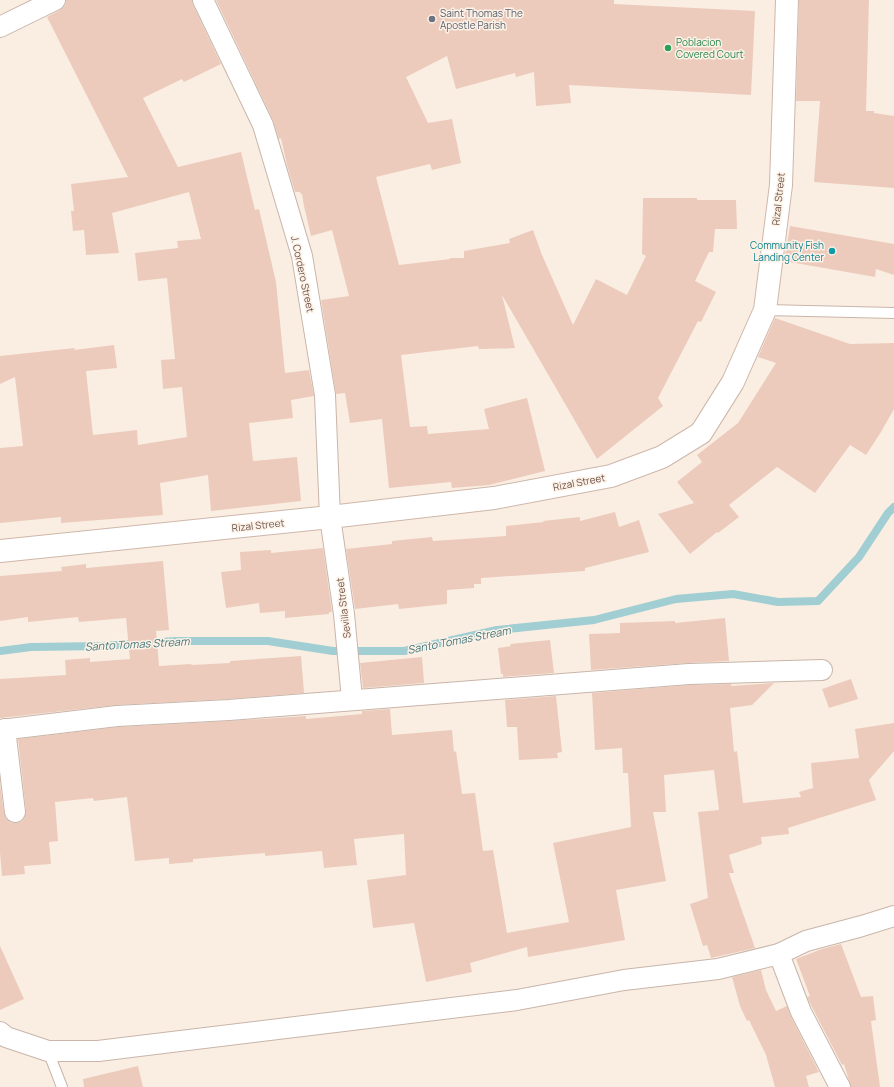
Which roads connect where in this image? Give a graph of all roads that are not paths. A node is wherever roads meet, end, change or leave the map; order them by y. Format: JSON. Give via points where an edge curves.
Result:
{"nodes":[{"id":1,"x":55,"y":0,"type":"edge"},
{"id":2,"x":203,"y":0,"type":"edge"},
{"id":3,"x":787,"y":0,"type":"edge"},
{"id":4,"x":0,"y":27,"type":"edge"},
{"id":5,"x":765,"y":310,"type":"junction"},
{"id":6,"x":894,"y":313,"type":"edge"},
{"id":7,"x":330,"y":517,"type":"junction"},
{"id":8,"x":0,"y":552,"type":"edge"},
{"id":9,"x":822,"y":670,"type":"dead end"},
{"id":10,"x":352,"y":699,"type":"junction"},
{"id":11,"x":3,"y":729,"type":"edge"},
{"id":12,"x":15,"y":812,"type":"dead end"},
{"id":13,"x":894,"y":916,"type":"edge"},
{"id":14,"x":779,"y":954,"type":"junction"},
{"id":15,"x":0,"y":1032,"type":"edge"},
{"id":16,"x":48,"y":1052,"type":"junction"},
{"id":17,"x":62,"y":1087,"type":"edge"},
{"id":18,"x":840,"y":1087,"type":"edge"}],
"edges":[{"from":1,"to":4,"type":"street"},
{"from":2,"to":7,"type":"street","name":"J. Cordero Street","via":[[263,125],[302,256],[325,395]]},
{"from":3,"to":5,"type":"street","name":"Rizal Street","via":[[781,185]]},
{"from":5,"to":6,"type":"lane"},
{"from":5,"to":7,"type":"street","name":"Rizal Street","via":[[733,382],[701,433],[662,457],[610,476],[502,497]]},
{"from":7,"to":8,"type":"street","name":"Rizal Street"},
{"from":7,"to":10,"type":"street","name":"Sevilla Street","via":[[344,614]]},
{"from":9,"to":10,"type":"street","via":[[689,674]]},
{"from":10,"to":11,"type":"street","via":[[230,710],[117,716]]},
{"from":11,"to":12,"type":"street"},
{"from":13,"to":14,"type":"street","via":[[806,941]]},
{"from":14,"to":16,"type":"street","via":[[718,969],[624,980],[517,1000],[98,1052]]},
{"from":14,"to":18,"type":"street","via":[[801,1012]]},
{"from":15,"to":16,"type":"street","via":[[6,1037]]},
{"from":16,"to":17,"type":"lane"}]}
